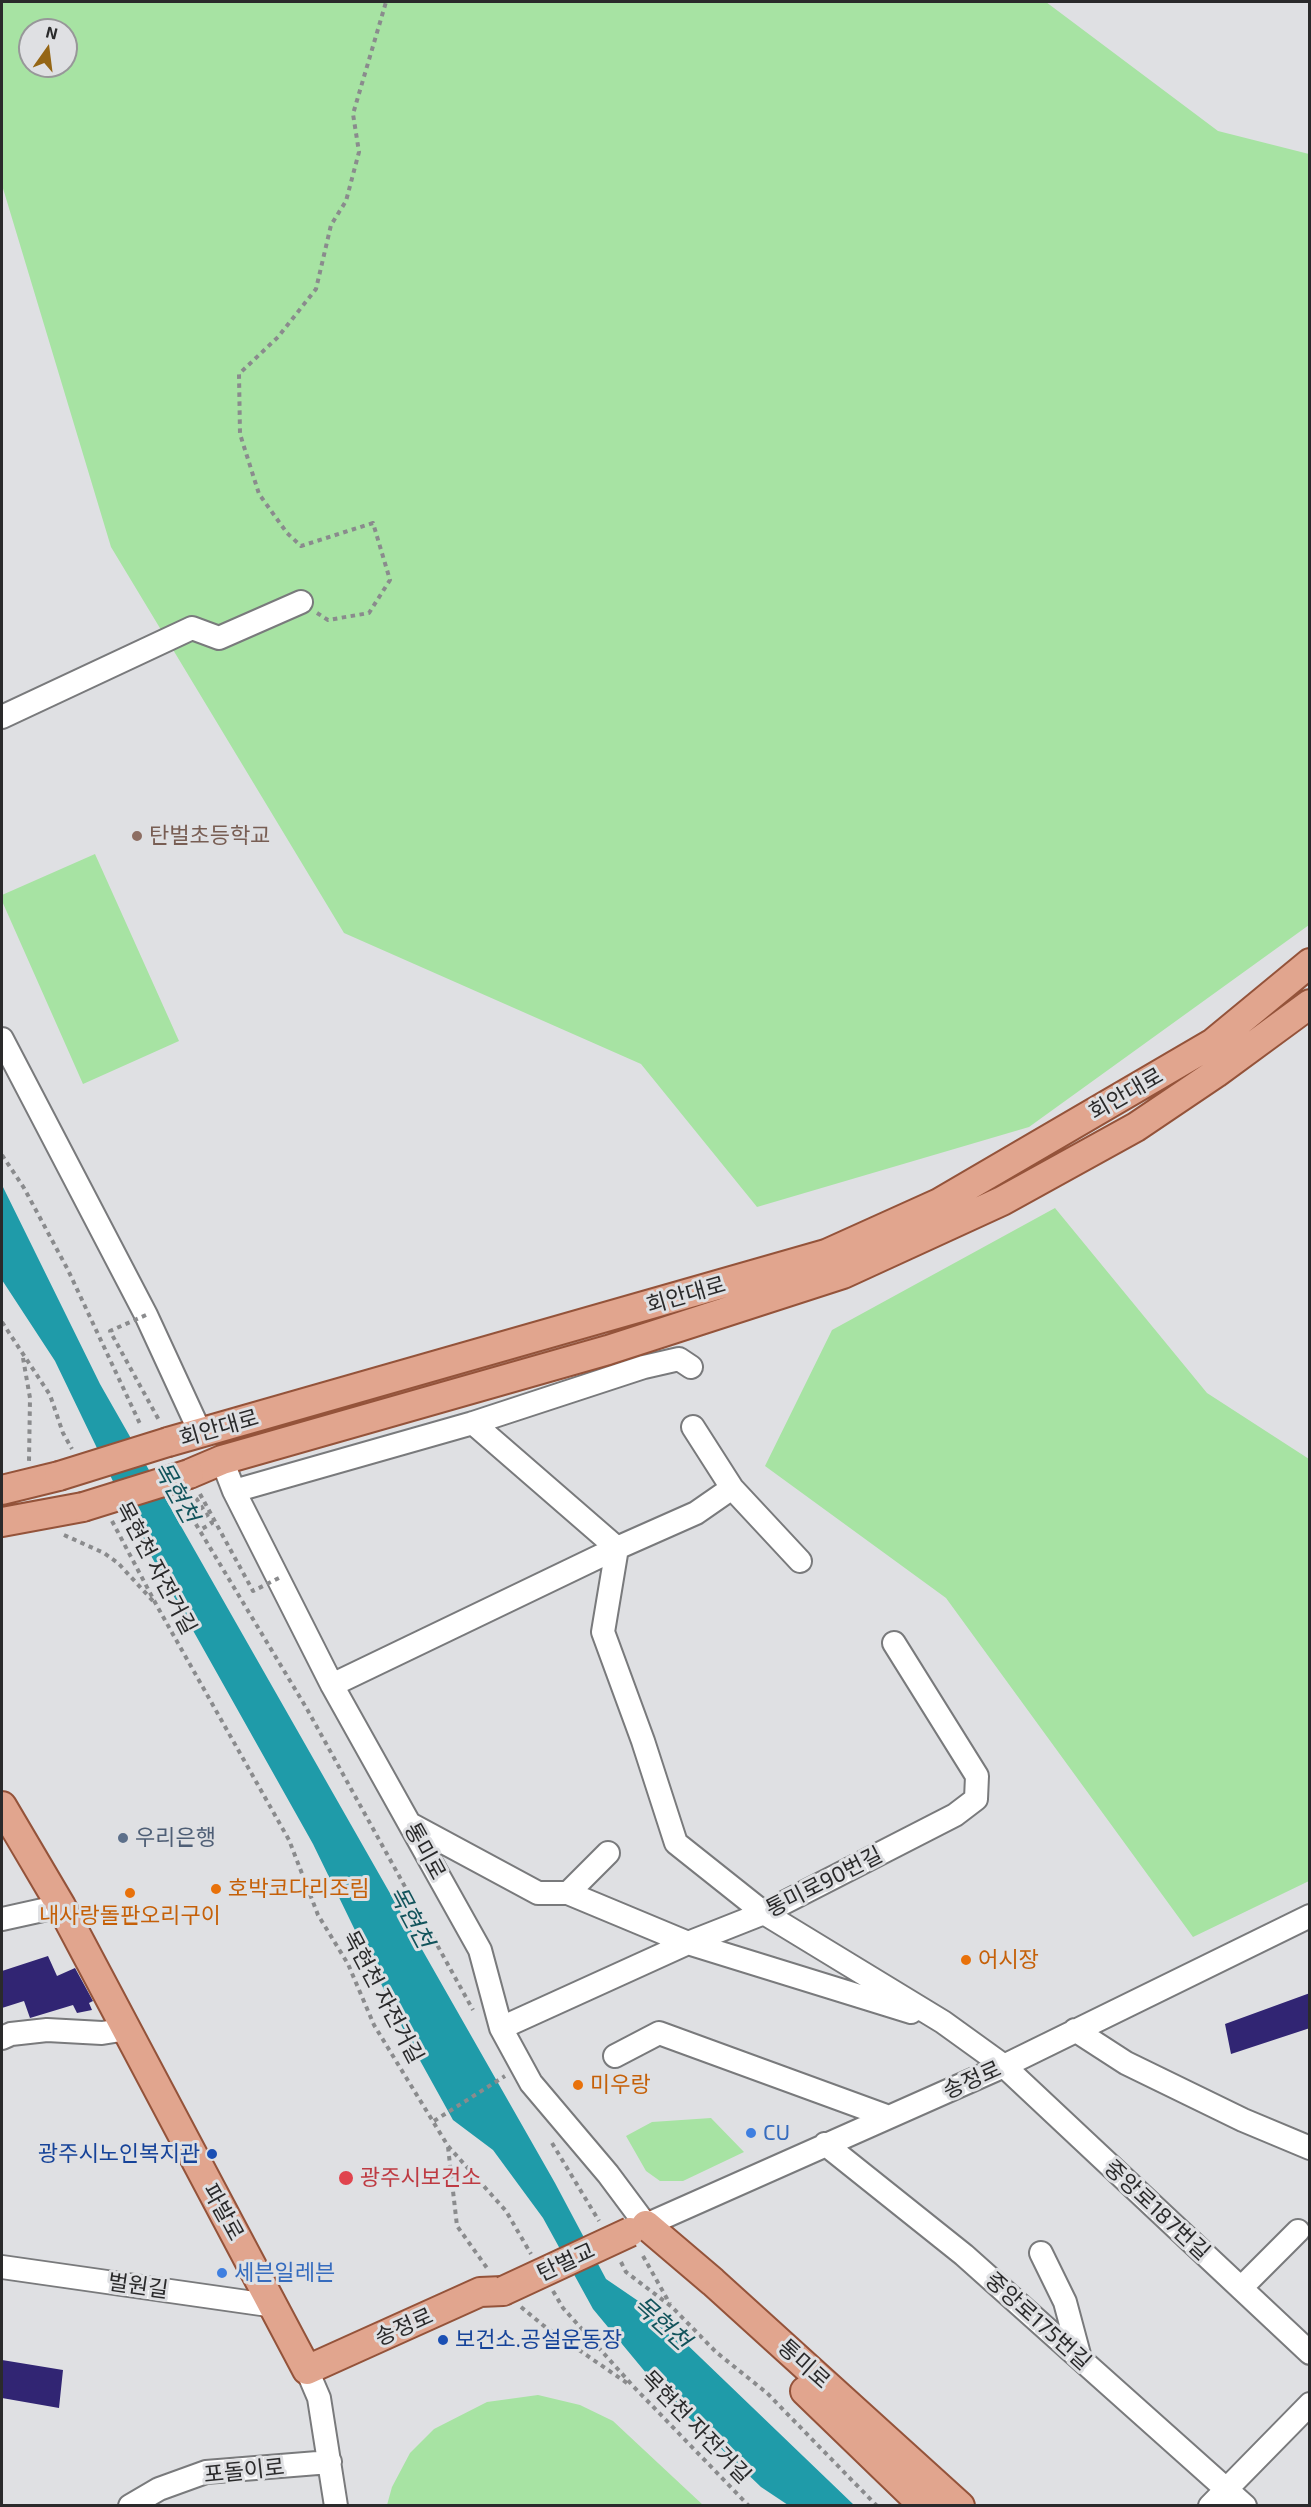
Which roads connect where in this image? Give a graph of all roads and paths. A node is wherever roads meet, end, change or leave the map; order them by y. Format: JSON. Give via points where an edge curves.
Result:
{"nodes":[{"id":1,"x":386,"y":2,"type":"edge"},
{"id":2,"x":301,"y":602,"type":"joint"},
{"id":3,"x":2,"y":717,"type":"edge"},
{"id":4,"x":1310,"y":963,"type":"edge"},
{"id":5,"x":1310,"y":1004,"type":"edge"},
{"id":6,"x":2,"y":1039,"type":"edge"},
{"id":7,"x":2,"y":1322,"type":"edge"},
{"id":8,"x":23,"y":1354,"type":"junction"},
{"id":9,"x":691,"y":1367,"type":"dead end"},
{"id":10,"x":473,"y":1423,"type":"junction"},
{"id":11,"x":693,"y":1427,"type":"dead end"},
{"id":12,"x":200,"y":1432,"type":"junction"},
{"id":13,"x":222,"y":1460,"type":"junction"},
{"id":14,"x":29,"y":1461,"type":"dead end"},
{"id":15,"x":67,"y":1465,"type":"junction"},
{"id":16,"x":193,"y":1486,"type":"junction"},
{"id":17,"x":732,"y":1488,"type":"junction"},
{"id":18,"x":2,"y":1490,"type":"edge"},
{"id":19,"x":234,"y":1491,"type":"junction"},
{"id":20,"x":96,"y":1511,"type":"junction"},
{"id":21,"x":2,"y":1522,"type":"edge"},
{"id":22,"x":200,"y":1530,"type":"dead end"},
{"id":23,"x":64,"y":1535,"type":"dead end"},
{"id":24,"x":617,"y":1548,"type":"junction"},
{"id":25,"x":800,"y":1561,"type":"dead end"},
{"id":26,"x":157,"y":1605,"type":"junction"},
{"id":27,"x":894,"y":1643,"type":"dead end"},
{"id":28,"x":332,"y":1685,"type":"junction"},
{"id":29,"x":2,"y":1806,"type":"edge"},
{"id":30,"x":410,"y":1824,"type":"junction"},
{"id":31,"x":608,"y":1853,"type":"dead end"},
{"id":32,"x":568,"y":1893,"type":"junction"},
{"id":33,"x":61,"y":1906,"type":"junction"},
{"id":34,"x":764,"y":1913,"type":"junction"},
{"id":35,"x":1310,"y":1916,"type":"edge"},
{"id":36,"x":2,"y":1919,"type":"edge"},
{"id":37,"x":688,"y":1943,"type":"junction"},
{"id":38,"x":943,"y":2022,"type":"junction"},
{"id":39,"x":501,"y":2028,"type":"junction"},
{"id":40,"x":127,"y":2029,"type":"junction"},
{"id":41,"x":1075,"y":2030,"type":"junction"},
{"id":42,"x":2,"y":2038,"type":"edge"},
{"id":43,"x":615,"y":2056,"type":"dead end"},
{"id":44,"x":1004,"y":2066,"type":"junction"},
{"id":45,"x":508,"y":2074,"type":"dead end"},
{"id":46,"x":889,"y":2116,"type":"junction"},
{"id":47,"x":434,"y":2121,"type":"junction"},
{"id":48,"x":825,"y":2144,"type":"junction"},
{"id":49,"x":448,"y":2146,"type":"junction"},
{"id":50,"x":1310,"y":2148,"type":"edge"},
{"id":51,"x":638,"y":2228,"type":"junction"},
{"id":52,"x":1298,"y":2231,"type":"dead end"},
{"id":53,"x":1041,"y":2253,"type":"dead end"},
{"id":54,"x":535,"y":2260,"type":"dead end"},
{"id":55,"x":2,"y":2266,"type":"edge"},
{"id":56,"x":1240,"y":2288,"type":"junction"},
{"id":57,"x":552,"y":2289,"type":"dead end"},
{"id":58,"x":498,"y":2291,"type":"junction"},
{"id":59,"x":275,"y":2306,"type":"junction"},
{"id":60,"x":672,"y":2307,"type":"dead end"},
{"id":61,"x":1310,"y":2354,"type":"edge"},
{"id":62,"x":1080,"y":2358,"type":"junction"},
{"id":63,"x":311,"y":2377,"type":"junction"},
{"id":64,"x":633,"y":2386,"type":"junction"},
{"id":65,"x":1310,"y":2404,"type":"edge"},
{"id":66,"x":330,"y":2462,"type":"junction"},
{"id":67,"x":1226,"y":2489,"type":"junction"},
{"id":68,"x":130,"y":2505,"type":"edge"},
{"id":69,"x":336,"y":2505,"type":"edge"},
{"id":70,"x":749,"y":2505,"type":"edge"},
{"id":71,"x":924,"y":2505,"type":"edge"},
{"id":72,"x":960,"y":2505,"type":"edge"},
{"id":73,"x":1210,"y":2505,"type":"edge"},
{"id":74,"x":1245,"y":2505,"type":"edge"}],
"edges":[{"from":1,"to":2,"type":"path","via":[[353,114],[359,152],[346,201],[331,225],[316,289],[278,337],[239,374],[240,434],[259,494],[287,533],[301,546],[372,523],[390,580],[369,613],[328,620]]},
{"from":2,"to":3,"type":"street","via":[[219,638],[192,628]]},
{"from":4,"to":12,"type":"main road","name":"회안대로","via":[[1212,1043],[939,1203],[826,1254]]},
{"from":5,"to":13,"type":"main road","name":"회안대로","via":[[1136,1127],[1002,1201],[843,1274],[608,1350]]},
{"from":6,"to":12,"type":"street","via":[[146,1315]]},
{"from":7,"to":8,"type":"path"},
{"from":8,"to":14,"type":"path","via":[[30,1398]]},
{"from":8,"to":15,"type":"path","via":[[50,1395],[63,1433]]},
{"from":9,"to":10,"type":"street","via":[[679,1359],[644,1367]]},
{"from":10,"to":19,"type":"street"},
{"from":10,"to":24,"type":"street"},
{"from":11,"to":17,"type":"street"},
{"from":12,"to":15,"type":"main road","name":"회안대로","bridge":true},
{"from":13,"to":16,"type":"main road","name":"회안대로"},
{"from":13,"to":19,"type":"street","name":"통미로"},
{"from":15,"to":18,"type":"main road","name":"회안대로"},
{"from":16,"to":20,"type":"main road","name":"회안대로","bridge":true},
{"from":16,"to":22,"type":"path","via":[[212,1523]]},
{"from":17,"to":24,"type":"street","via":[[696,1514]]},
{"from":17,"to":25,"type":"street"},
{"from":19,"to":28,"type":"street","name":"통미로"},
{"from":20,"to":21,"type":"main road"},
{"from":20,"to":26,"type":"path","name":"목현천 자전거길"},
{"from":23,"to":26,"type":"path","via":[[118,1563]]},
{"from":24,"to":28,"type":"street"},
{"from":24,"to":34,"type":"street","via":[[603,1632],[676,1843]]},
{"from":26,"to":47,"type":"path","name":"목현천 자전거길","via":[[289,1840],[318,1915],[348,1964],[374,2025]]},
{"from":27,"to":34,"type":"street","name":"통미로90번길","via":[[977,1776],[976,1799],[955,1815]]},
{"from":28,"to":30,"type":"street","name":"통미로"},
{"from":29,"to":33,"type":"main road","name":"파발로"},
{"from":30,"to":32,"type":"street","via":[[538,1893]]},
{"from":30,"to":39,"type":"street","name":"통미로","via":[[480,1950]]},
{"from":31,"to":32,"type":"street"},
{"from":32,"to":37,"type":"street"},
{"from":33,"to":36,"type":"street"},
{"from":33,"to":40,"type":"main road","name":"파발로"},
{"from":34,"to":37,"type":"street","name":"통미로90번길"},
{"from":34,"to":38,"type":"street"},
{"from":35,"to":41,"type":"street","name":"송정로"},
{"from":37,"to":38,"type":"street"},
{"from":37,"to":39,"type":"street","name":"통미로90번길"},
{"from":38,"to":44,"type":"street","name":"중앙로187번길"},
{"from":39,"to":51,"type":"street","name":"통미로","via":[[531,2083],[608,2174]]},
{"from":40,"to":42,"type":"street","via":[[102,2033],[47,2030]]},
{"from":40,"to":59,"type":"main road","name":"파발로"},
{"from":41,"to":44,"type":"street","name":"송정로"},
{"from":41,"to":50,"type":"street","via":[[1126,2063]]},
{"from":43,"to":46,"type":"street","via":[[659,2033]]},
{"from":44,"to":46,"type":"street","name":"송정로"},
{"from":44,"to":56,"type":"street","name":"중앙로187번길"},
{"from":45,"to":47,"type":"path"},
{"from":46,"to":48,"type":"street","name":"송정로"},
{"from":47,"to":49,"type":"path","name":"목현천 자전거길"},
{"from":48,"to":51,"type":"street","name":"송정로"},
{"from":48,"to":62,"type":"street","name":"중앙로175번길","via":[[964,2255]]},
{"from":49,"to":54,"type":"path","name":"목현천 자전거길","via":[[506,2211]]},
{"from":49,"to":58,"type":"path","via":[[457,2226]]},
{"from":51,"to":58,"type":"main road","name":"탄벌교","bridge":true},
{"from":51,"to":60,"type":"path"},
{"from":51,"to":71,"type":"main road","name":"통미로"},
{"from":51,"to":72,"type":"main road","name":"통미로","via":[[713,2282]]},
{"from":52,"to":56,"type":"street"},
{"from":53,"to":62,"type":"street","via":[[1065,2302]]},
{"from":55,"to":59,"type":"street","name":"벌원길"},
{"from":56,"to":61,"type":"street","name":"중앙로187번길"},
{"from":57,"to":64,"type":"path","name":"목현천 자전거길","via":[[563,2308]]},
{"from":58,"to":63,"type":"main road","name":"탄벌교","via":[[494,2302]]},
{"from":58,"to":64,"type":"path"},
{"from":59,"to":63,"type":"main road","name":"파발로"},
{"from":62,"to":67,"type":"street","name":"중앙로175번길"},
{"from":63,"to":66,"type":"street","name":"파발로","via":[[320,2398]]},
{"from":64,"to":70,"type":"path","name":"목현천 자전거길"},
{"from":65,"to":67,"type":"street"},
{"from":66,"to":68,"type":"street","name":"포돌이로","via":[[206,2472],[159,2489]]},
{"from":66,"to":69,"type":"street","name":"파발로"},
{"from":67,"to":73,"type":"street"},
{"from":67,"to":74,"type":"street","name":"중앙로175번길"}]}
